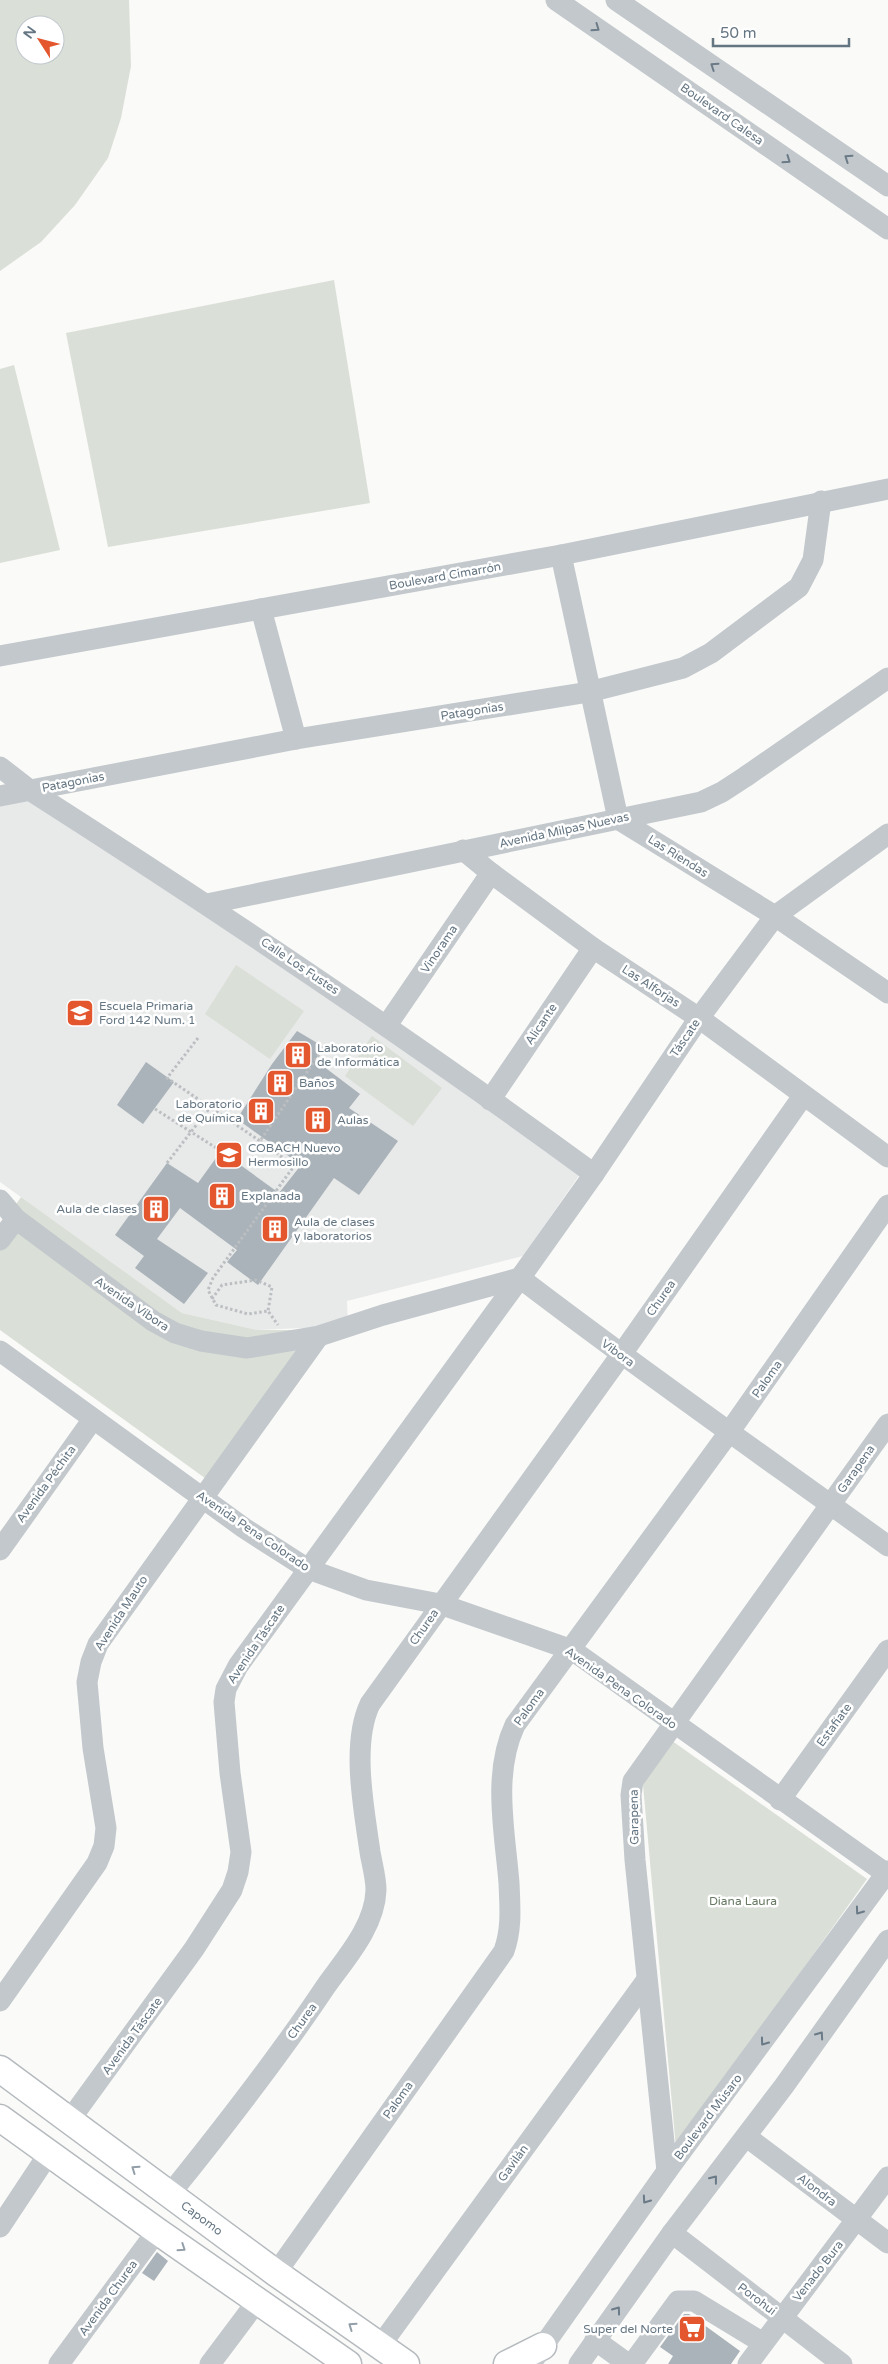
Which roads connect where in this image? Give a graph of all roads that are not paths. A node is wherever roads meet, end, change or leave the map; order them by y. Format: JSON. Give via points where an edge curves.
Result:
{"nodes":[{"id":1,"x":556,"y":0,"type":"edge"},
{"id":2,"x":616,"y":0,"type":"edge"},
{"id":3,"x":888,"y":186,"type":"edge"},
{"id":4,"x":888,"y":229,"type":"edge"},
{"id":5,"x":888,"y":489,"type":"edge"},
{"id":6,"x":821,"y":501,"type":"junction"},
{"id":7,"x":561,"y":555,"type":"junction"},
{"id":8,"x":261,"y":609,"type":"junction"},
{"id":9,"x":0,"y":656,"type":"edge"},
{"id":10,"x":888,"y":678,"type":"edge"},
{"id":11,"x":589,"y":692,"type":"junction"},
{"id":12,"x":296,"y":739,"type":"junction"},
{"id":13,"x":0,"y":767,"type":"edge"},
{"id":14,"x":31,"y":791,"type":"junction"},
{"id":15,"x":0,"y":796,"type":"edge"},
{"id":16,"x":618,"y":819,"type":"junction"},
{"id":17,"x":888,"y":834,"type":"edge"},
{"id":18,"x":463,"y":850,"type":"junction"},
{"id":19,"x":491,"y":873,"type":"junction"},
{"id":20,"x":207,"y":904,"type":"junction"},
{"id":21,"x":775,"y":916,"type":"junction"},
{"id":22,"x":593,"y":948,"type":"junction"},
{"id":23,"x":886,"y":989,"type":"edge"},
{"id":24,"x":699,"y":1018,"type":"junction"},
{"id":25,"x":387,"y":1025,"type":"junction"},
{"id":26,"x":804,"y":1096,"type":"junction"},
{"id":27,"x":490,"y":1100,"type":"junction"},
{"id":28,"x":888,"y":1157,"type":"edge"},
{"id":29,"x":594,"y":1174,"type":"junction"},
{"id":30,"x":0,"y":1200,"type":"edge"},
{"id":31,"x":888,"y":1205,"type":"edge"},
{"id":32,"x":16,"y":1219,"type":"junction"},
{"id":33,"x":0,"y":1240,"type":"edge"},
{"id":34,"x":520,"y":1278,"type":"junction"},
{"id":35,"x":319,"y":1336,"type":"junction"},
{"id":36,"x":0,"y":1352,"type":"edge"},
{"id":37,"x":620,"y":1356,"type":"junction"},
{"id":38,"x":93,"y":1419,"type":"junction"},
{"id":39,"x":888,"y":1424,"type":"edge"},
{"id":40,"x":730,"y":1431,"type":"junction"},
{"id":41,"x":202,"y":1498,"type":"junction"},
{"id":42,"x":831,"y":1505,"type":"junction"},
{"id":43,"x":888,"y":1546,"type":"edge"},
{"id":44,"x":0,"y":1550,"type":"edge"},
{"id":45,"x":308,"y":1569,"type":"junction"},
{"id":46,"x":440,"y":1604,"type":"junction"},
{"id":47,"x":572,"y":1650,"type":"junction"},
{"id":48,"x":888,"y":1650,"type":"edge"},
{"id":49,"x":673,"y":1724,"type":"junction"},
{"id":50,"x":780,"y":1800,"type":"junction"},
{"id":51,"x":887,"y":1874,"type":"edge"},
{"id":52,"x":888,"y":1940,"type":"edge"},
{"id":53,"x":646,"y":1981,"type":"junction"},
{"id":54,"x":0,"y":2001,"type":"edge"},
{"id":55,"x":0,"y":2069,"type":"edge"},
{"id":56,"x":0,"y":2118,"type":"edge"},
{"id":57,"x":69,"y":2121,"type":"junction"},
{"id":58,"x":746,"y":2137,"type":"junction"},
{"id":59,"x":49,"y":2153,"type":"junction"},
{"id":60,"x":666,"y":2171,"type":"junction"},
{"id":61,"x":888,"y":2177,"type":"edge"},
{"id":62,"x":170,"y":2194,"type":"junction"},
{"id":63,"x":857,"y":2220,"type":"junction"},
{"id":64,"x":0,"y":2227,"type":"edge"},
{"id":65,"x":156,"y":2231,"type":"junction"},
{"id":66,"x":672,"y":2233,"type":"junction"},
{"id":67,"x":888,"y":2243,"type":"edge"},
{"id":68,"x":276,"y":2272,"type":"junction"},
{"id":69,"x":258,"y":2300,"type":"junction"},
{"id":70,"x":782,"y":2317,"type":"junction"},
{"id":71,"x":595,"y":2340,"type":"junction"},
{"id":72,"x":763,"y":2343,"type":"junction"},
{"id":73,"x":380,"y":2346,"type":"junction"},
{"id":74,"x":537,"y":2355,"type":"edge"},
{"id":75,"x":580,"y":2363,"type":"edge"},
{"id":76,"x":59,"y":2364,"type":"edge"},
{"id":77,"x":210,"y":2364,"type":"edge"},
{"id":78,"x":348,"y":2364,"type":"edge"},
{"id":79,"x":406,"y":2364,"type":"edge"},
{"id":80,"x":507,"y":2364,"type":"edge"},
{"id":81,"x":748,"y":2364,"type":"edge"},
{"id":82,"x":842,"y":2364,"type":"edge"}],
"edges":[{"from":1,"to":4,"type":"street","name":"Boulevard Calesa","one_way":true},
{"from":3,"to":2,"type":"street","one_way":true},
{"from":5,"to":6,"type":"street","name":"Boulevard Cimarrón"},
{"from":6,"to":7,"type":"street","name":"Boulevard Cimarrón"},
{"from":6,"to":11,"type":"street","name":"Patagonias","via":[[814,560],[799,587],[711,653],[684,668]]},
{"from":7,"to":8,"type":"street","name":"Boulevard Cimarrón"},
{"from":7,"to":11,"type":"street"},
{"from":8,"to":9,"type":"street","name":"Boulevard Cimarrón"},
{"from":8,"to":12,"type":"street"},
{"from":10,"to":16,"type":"street","name":"Avenida Milpas Nuevas","via":[[722,792],[701,802]]},
{"from":11,"to":12,"type":"street","name":"Patagonias"},
{"from":11,"to":16,"type":"street"},
{"from":12,"to":14,"type":"street","name":"Patagonias"},
{"from":13,"to":14,"type":"street","name":"Calle Los Fustes"},
{"from":14,"to":15,"type":"street"},
{"from":14,"to":20,"type":"street","name":"Calle Los Fustes"},
{"from":16,"to":18,"type":"street","name":"Avenida Milpas Nuevas"},
{"from":16,"to":21,"type":"street","name":"Las Riendas"},
{"from":17,"to":21,"type":"street","name":"Táscate"},
{"from":18,"to":19,"type":"street","name":"Las Alforjas"},
{"from":18,"to":20,"type":"street","name":"Avenida Milpas Nuevas"},
{"from":19,"to":22,"type":"street","name":"Las Alforjas"},
{"from":19,"to":25,"type":"street","name":"Vinorama"},
{"from":20,"to":25,"type":"street","name":"Calle Los Fustes"},
{"from":21,"to":23,"type":"street","name":"Las Riendas"},
{"from":21,"to":24,"type":"street","name":"Táscate"},
{"from":22,"to":24,"type":"street","name":"Las Alforjas"},
{"from":22,"to":27,"type":"street","name":"Alicante"},
{"from":24,"to":26,"type":"street","name":"Las Alforjas"},
{"from":24,"to":29,"type":"street","name":"Táscate"},
{"from":25,"to":27,"type":"street","name":"Calle Los Fustes"},
{"from":26,"to":28,"type":"street","name":"Las Alforjas"},
{"from":26,"to":37,"type":"street","name":"Churea"},
{"from":27,"to":29,"type":"street","name":"Calle Los Fustes"},
{"from":29,"to":34,"type":"street","name":"Táscate"},
{"from":30,"to":32,"type":"street","name":"Avenida Víbora"},
{"from":31,"to":40,"type":"street","name":"Paloma"},
{"from":32,"to":33,"type":"street"},
{"from":32,"to":35,"type":"street","name":"Avenida Víbora","via":[[153,1321],[175,1333],[201,1341],[247,1348]]},
{"from":34,"to":35,"type":"street"},
{"from":34,"to":37,"type":"street","name":"Vibora"},
{"from":34,"to":45,"type":"street","name":"Avenida Táscate"},
{"from":35,"to":41,"type":"street","name":"Avenida Mauto"},
{"from":36,"to":38,"type":"street","name":"Avenida Pena Colorado"},
{"from":37,"to":40,"type":"street","name":"Vibora"},
{"from":37,"to":46,"type":"street","name":"Churea"},
{"from":38,"to":41,"type":"street","name":"Avenida Pena Colorado"},
{"from":38,"to":44,"type":"street","name":"Avenida Péchita"},
{"from":39,"to":42,"type":"street","name":"Garapena"},
{"from":40,"to":42,"type":"street","name":"Vibora"},
{"from":40,"to":47,"type":"street","name":"Paloma"},
{"from":41,"to":45,"type":"street","name":"Avenida Pena Colorado"},
{"from":41,"to":54,"type":"street","name":"Avenida Mauto","via":[[98,1644],[87,1682],[93,1748],[106,1828],[104,1846],[97,1863]]},
{"from":42,"to":43,"type":"street","name":"Vibora"},
{"from":42,"to":49,"type":"street","name":"Garapena"},
{"from":45,"to":46,"type":"street","name":"Avenida Pena Colorado","via":[[366,1590]]},
{"from":45,"to":57,"type":"street","name":"Avenida Táscate","via":[[238,1666],[226,1689],[224,1702],[230,1773],[241,1852],[232,1890],[194,1949]]},
{"from":46,"to":47,"type":"street","name":"Avenida Pena Colorado"},
{"from":46,"to":62,"type":"street","name":"Churea","via":[[363,1718],[360,1734],[364,1808],[376,1890],[371,1914],[362,1934],[308,2014]]},
{"from":47,"to":49,"type":"street","name":"Avenida Pena Colorado"},
{"from":47,"to":68,"type":"street","name":"Paloma","via":[[515,1725],[504,1756],[501,1773],[511,1923],[504,1951]]},
{"from":48,"to":50,"type":"street","name":"Estafiate"},
{"from":49,"to":50,"type":"street","name":"Avenida Pena Colorado"},
{"from":49,"to":53,"type":"street","name":"Garapena","via":[[634,1781],[631,1795]]},
{"from":50,"to":51,"type":"street","name":"Avenida Pena Colorado"},
{"from":51,"to":60,"type":"street","name":"Boulevard Músaro","one_way":true},
{"from":58,"to":52,"type":"street","one_way":true},
{"from":53,"to":60,"type":"street","name":"Garapena"},
{"from":53,"to":73,"type":"street","name":"Gavilán"},
{"from":55,"to":57,"type":"main road","name":"Capomo"},
{"from":56,"to":59,"type":"main road"},
{"from":62,"to":57,"type":"main road","name":"Capomo","one_way":true},
{"from":58,"to":63,"type":"street","name":"Alondra"},
{"from":66,"to":58,"type":"street","one_way":true},
{"from":59,"to":64,"type":"street"},
{"from":59,"to":65,"type":"main road"},
{"from":60,"to":74,"type":"street","name":"Boulevard Músaro","one_way":true},
{"from":61,"to":63,"type":"street","name":"Venado Bura"},
{"from":62,"to":68,"type":"main road","name":"Capomo"},
{"from":63,"to":67,"type":"street","name":"Alondra"},
{"from":63,"to":70,"type":"street","name":"Venado Bura"},
{"from":65,"to":69,"type":"main road","one_way":true},
{"from":65,"to":76,"type":"street","name":"Avenida Churea"},
{"from":66,"to":70,"type":"street","name":"Porohui"},
{"from":71,"to":66,"type":"street","one_way":true},
{"from":73,"to":68,"type":"main road","name":"Capomo","one_way":true},
{"from":69,"to":77,"type":"street"},
{"from":69,"to":78,"type":"main road"},
{"from":70,"to":72,"type":"street","name":"Venado Bura"},
{"from":70,"to":82,"type":"street","name":"Porohui"},
{"from":71,"to":72,"type":"street","via":[[624,2361],[635,2360],[678,2301],[687,2300],[694,2301]]},
{"from":71,"to":75,"type":"street"},
{"from":72,"to":81,"type":"street","name":"Venado Bura"},
{"from":73,"to":79,"type":"main road","name":"Capomo"},
{"from":74,"to":80,"type":"main road"}]}
